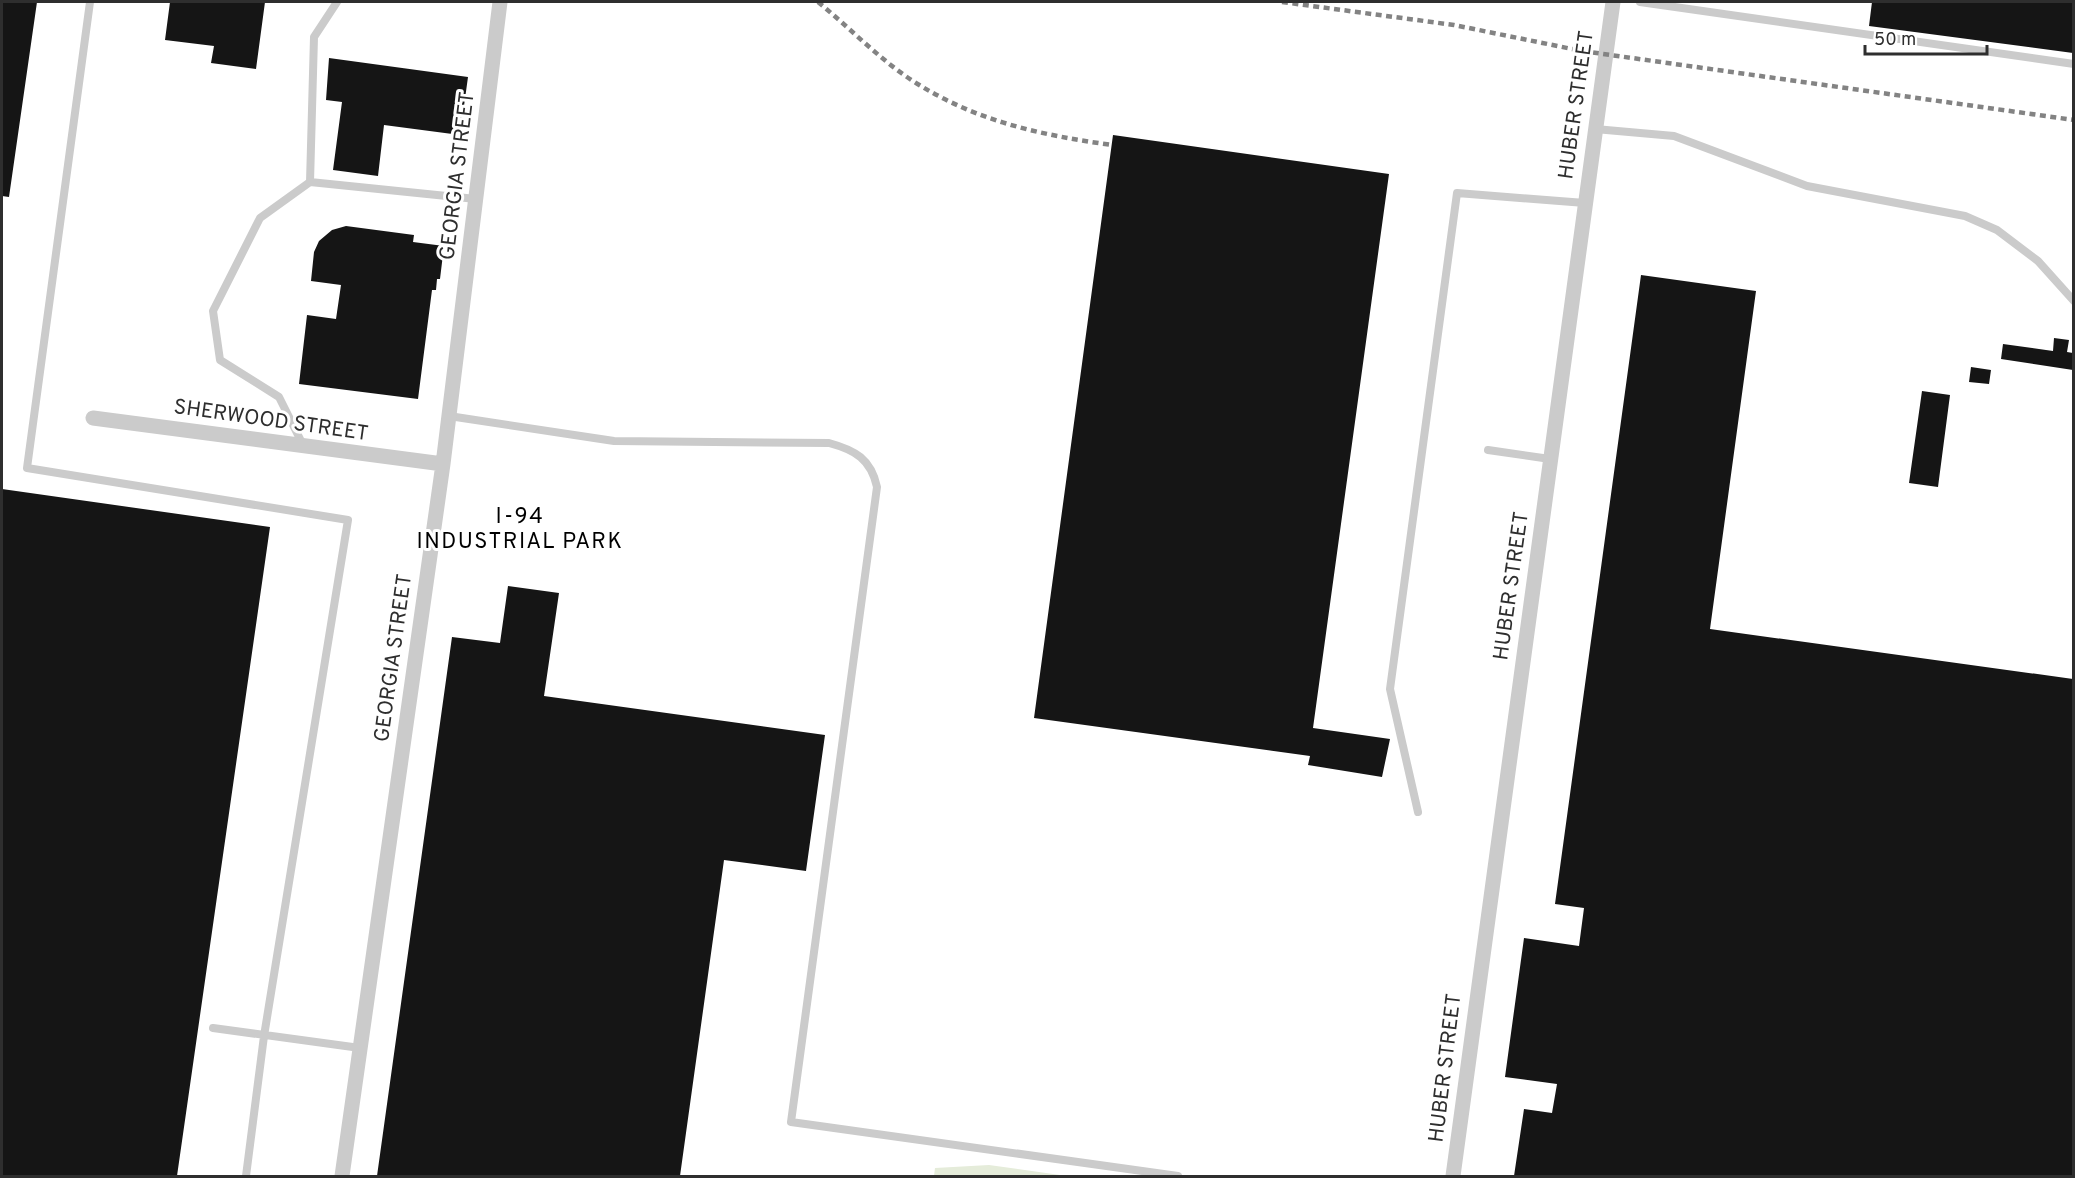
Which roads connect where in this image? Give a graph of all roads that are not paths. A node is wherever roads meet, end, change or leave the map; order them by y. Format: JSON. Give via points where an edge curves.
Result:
{"nodes":[{"id":1,"x":90,"y":2,"type":"edge"},
{"id":2,"x":337,"y":2,"type":"edge"},
{"id":3,"x":500,"y":2,"type":"edge"},
{"id":4,"x":1612,"y":2,"type":"edge"},
{"id":5,"x":1640,"y":2,"type":"edge"},
{"id":6,"x":2073,"y":64,"type":"edge"},
{"id":7,"x":1595,"y":129,"type":"junction"},
{"id":8,"x":310,"y":182,"type":"junction"},
{"id":9,"x":476,"y":200,"type":"junction"},
{"id":10,"x":1585,"y":203,"type":"junction"},
{"id":11,"x":2073,"y":301,"type":"edge"},
{"id":12,"x":449,"y":416,"type":"junction"},
{"id":13,"x":93,"y":418,"type":"dead end"},
{"id":14,"x":303,"y":447,"type":"junction"},
{"id":15,"x":1488,"y":450,"type":"dead end"},
{"id":16,"x":1551,"y":459,"type":"junction"},
{"id":17,"x":443,"y":464,"type":"junction"},
{"id":18,"x":1418,"y":812,"type":"dead end"},
{"id":19,"x":213,"y":1028,"type":"dead end"},
{"id":20,"x":264,"y":1036,"type":"junction"},
{"id":21,"x":360,"y":1048,"type":"junction"},
{"id":22,"x":246,"y":1176,"type":"edge"},
{"id":23,"x":342,"y":1176,"type":"edge"},
{"id":24,"x":1178,"y":1176,"type":"edge"},
{"id":25,"x":1453,"y":1176,"type":"edge"}],
"edges":[{"from":1,"to":20,"type":"lane","via":[[27,468],[348,520]]},
{"from":2,"to":8,"type":"lane","via":[[314,37]]},
{"from":3,"to":9,"type":"street","name":"GEORGIA STREET"},
{"from":4,"to":7,"type":"street","name":"HUBER STREET"},
{"from":5,"to":6,"type":"lane"},
{"from":7,"to":10,"type":"street","name":"HUBER STREET"},
{"from":7,"to":11,"type":"lane","via":[[1674,136],[1807,186],[1965,216],[1997,230],[2038,261]]},
{"from":8,"to":9,"type":"lane"},
{"from":8,"to":14,"type":"lane","via":[[260,218],[213,311],[220,360],[279,398]]},
{"from":9,"to":12,"type":"street","name":"GEORGIA STREET"},
{"from":10,"to":16,"type":"street","name":"HUBER STREET"},
{"from":10,"to":18,"type":"lane","via":[[1457,193],[1390,689]]},
{"from":12,"to":17,"type":"street","name":"GEORGIA STREET"},
{"from":12,"to":24,"type":"lane","via":[[614,441],[829,443],[864,458],[873,470],[877,487],[791,1122]]},
{"from":13,"to":14,"type":"street","name":"SHERWOOD STREET"},
{"from":14,"to":17,"type":"street","name":"SHERWOOD STREET"},
{"from":15,"to":16,"type":"lane"},
{"from":16,"to":25,"type":"street","name":"HUBER STREET"},
{"from":17,"to":21,"type":"street","name":"GEORGIA STREET"},
{"from":19,"to":20,"type":"lane"},
{"from":20,"to":21,"type":"lane"},
{"from":20,"to":22,"type":"lane"},
{"from":21,"to":23,"type":"street","name":"GEORGIA STREET"}]}
